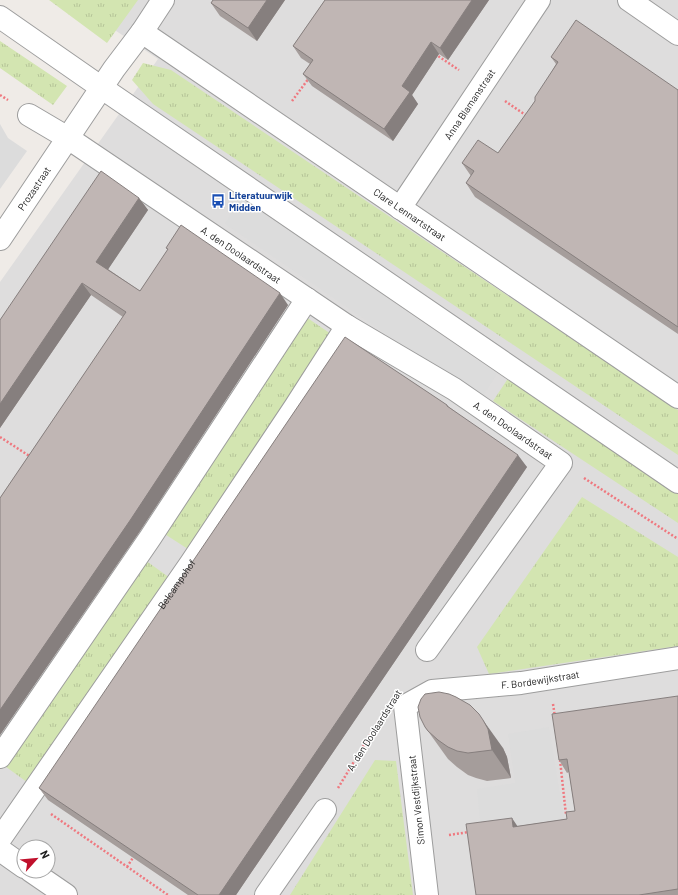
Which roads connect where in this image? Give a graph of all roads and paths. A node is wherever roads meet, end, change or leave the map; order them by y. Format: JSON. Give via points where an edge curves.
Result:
{"nodes":[{"id":1,"x":163,"y":0,"type":"edge"},
{"id":2,"x":538,"y":0,"type":"edge"},
{"id":3,"x":629,"y":0,"type":"edge"},
{"id":4,"x":0,"y":17,"type":"edge"},
{"id":5,"x":142,"y":32,"type":"junction"},
{"id":6,"x":678,"y":34,"type":"edge"},
{"id":7,"x":431,"y":51,"type":"edge"},
{"id":8,"x":312,"y":73,"type":"edge"},
{"id":9,"x":482,"y":85,"type":"junction"},
{"id":10,"x":102,"y":88,"type":"junction"},
{"id":11,"x":29,"y":115,"type":"dead end"},
{"id":12,"x":527,"y":116,"type":"edge"},
{"id":13,"x":276,"y":123,"type":"junction"},
{"id":14,"x":68,"y":138,"type":"junction"},
{"id":15,"x":400,"y":208,"type":"junction"},
{"id":16,"x":0,"y":239,"type":"edge"},
{"id":17,"x":307,"y":299,"type":"junction"},
{"id":18,"x":347,"y":326,"type":"junction"},
{"id":19,"x":678,"y":397,"type":"edge"},
{"id":20,"x":561,"y":463,"type":"junction"},
{"id":21,"x":678,"y":482,"type":"edge"},
{"id":22,"x":678,"y":539,"type":"edge"},
{"id":23,"x":426,"y":650,"type":"dead end"},
{"id":24,"x":678,"y":658,"type":"edge"},
{"id":25,"x":550,"y":678,"type":"junction"},
{"id":26,"x":405,"y":706,"type":"joint"},
{"id":27,"x":381,"y":717,"type":"dead end"},
{"id":28,"x":555,"y":718,"type":"edge"},
{"id":29,"x":0,"y":757,"type":"edge"},
{"id":30,"x":560,"y":757,"type":"edge"},
{"id":31,"x":28,"y":797,"type":"junction"},
{"id":32,"x":325,"y":810,"type":"joint"},
{"id":33,"x":567,"y":820,"type":"edge"},
{"id":34,"x":472,"y":832,"type":"edge"},
{"id":35,"x":0,"y":838,"type":"edge"},
{"id":36,"x":449,"y":842,"type":"dead end"},
{"id":37,"x":0,"y":850,"type":"edge"},
{"id":38,"x":136,"y":854,"type":"edge"},
{"id":39,"x":16,"y":861,"type":"edge"},
{"id":40,"x":127,"y":867,"type":"junction"},
{"id":41,"x":43,"y":879,"type":"edge"},
{"id":42,"x":66,"y":895,"type":"edge"},
{"id":43,"x":168,"y":895,"type":"edge"},
{"id":44,"x":266,"y":895,"type":"edge"},
{"id":45,"x":427,"y":895,"type":"edge"}],
"edges":[{"from":1,"to":5,"type":"street"},
{"from":2,"to":9,"type":"street","name":"Anna Blamanstraat"},
{"from":3,"to":6,"type":"street"},
{"from":4,"to":10,"type":"street"},
{"from":5,"to":10,"type":"street"},
{"from":5,"to":13,"type":"street","name":"Clare Lennartstraat"},
{"from":7,"to":9,"type":"path"},
{"from":8,"to":13,"type":"path"},
{"from":9,"to":12,"type":"path"},
{"from":9,"to":15,"type":"street","name":"Anna Blamanstraat"},
{"from":10,"to":14,"type":"street","name":"Prozastraat"},
{"from":10,"to":21,"type":"street"},
{"from":11,"to":14,"type":"street","name":"A. den Doolaardstraat"},
{"from":13,"to":15,"type":"street","name":"Clare Lennartstraat"},
{"from":14,"to":16,"type":"street","name":"Prozastraat"},
{"from":14,"to":17,"type":"street","name":"A. den Doolaardstraat"},
{"from":15,"to":19,"type":"street","name":"Clare Lennartstraat"},
{"from":17,"to":18,"type":"street","name":"A. den Doolaardstraat"},
{"from":17,"to":29,"type":"street","via":[[150,538]]},
{"from":18,"to":20,"type":"street","name":"A. den Doolaardstraat","via":[[454,389]]},
{"from":18,"to":31,"type":"street","name":"Belcampohof","via":[[195,556]]},
{"from":20,"to":22,"type":"path"},
{"from":20,"to":23,"type":"street","name":"A. den Doolaardstraat"},
{"from":24,"to":25,"type":"street","name":"F. Bordewijkstraat"},
{"from":25,"to":26,"type":"street","name":"F. Bordewijkstraat","via":[[432,691]]},
{"from":25,"to":28,"type":"path"},
{"from":26,"to":45,"type":"street","name":"Simon Vestdijkstraat"},
{"from":27,"to":32,"type":"path","name":"A. den Doolaardstraat"},
{"from":30,"to":33,"type":"path"},
{"from":31,"to":35,"type":"street","name":"Belcampohof"},
{"from":31,"to":40,"type":"path"},
{"from":32,"to":44,"type":"street"},
{"from":34,"to":36,"type":"path","via":[[448,834]]},
{"from":37,"to":39,"type":"street"},
{"from":38,"to":40,"type":"path"},
{"from":40,"to":43,"type":"path"},
{"from":41,"to":42,"type":"street"}]}
